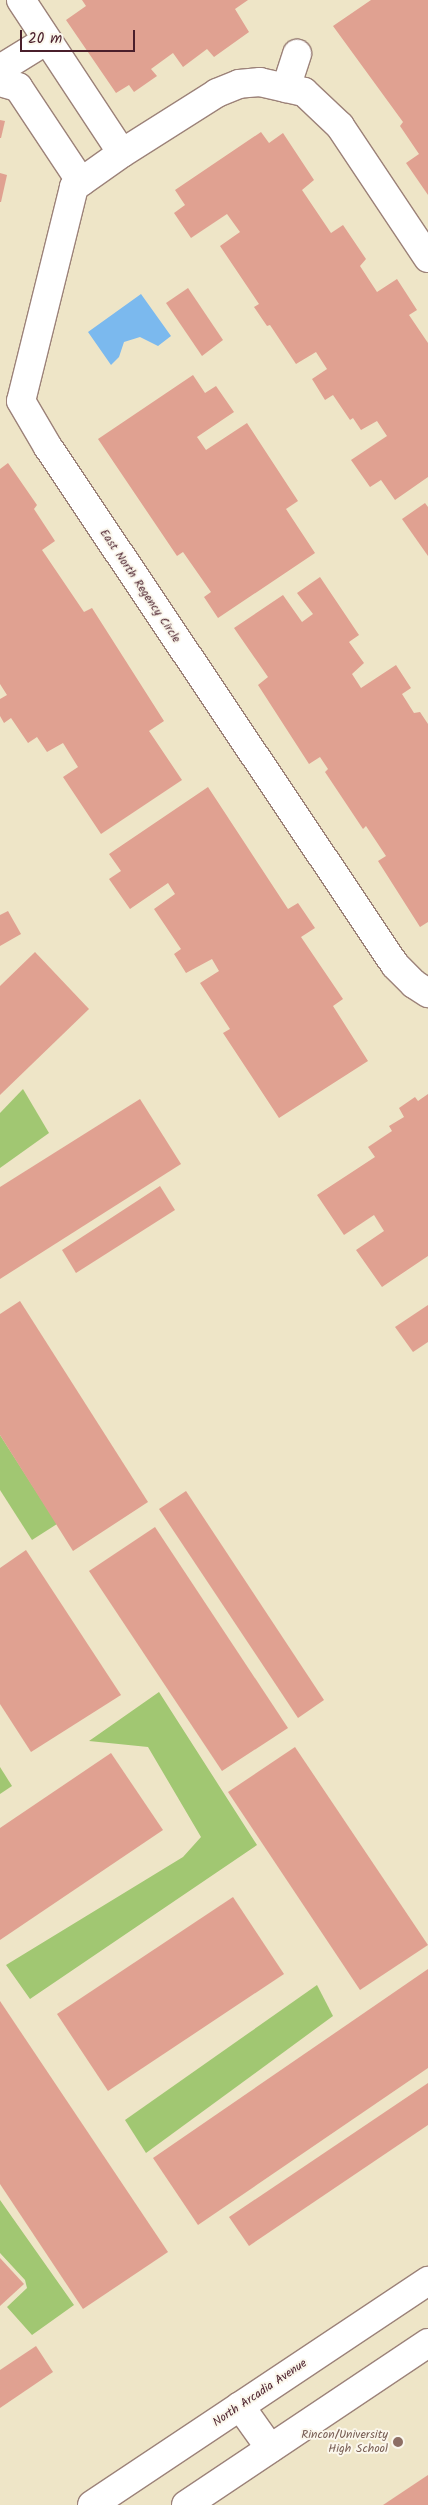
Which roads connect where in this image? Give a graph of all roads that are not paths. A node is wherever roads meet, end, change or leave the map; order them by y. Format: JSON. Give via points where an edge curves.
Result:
{"nodes":[{"id":1,"x":21,"y":0,"type":"edge"},
{"id":2,"x":47,"y":40,"type":"junction"},
{"id":3,"x":297,"y":54,"type":"dead end"},
{"id":4,"x":0,"y":69,"type":"edge"},
{"id":5,"x":0,"y":82,"type":"edge"},
{"id":6,"x":286,"y":88,"type":"junction"},
{"id":7,"x":122,"y":153,"type":"junction"},
{"id":8,"x":81,"y":182,"type":"junction"},
{"id":9,"x":428,"y":258,"type":"edge"},
{"id":10,"x":428,"y":992,"type":"edge"},
{"id":11,"x":428,"y":2281,"type":"edge"},
{"id":12,"x":428,"y":2343,"type":"edge"},
{"id":13,"x":240,"y":2406,"type":"junction"},
{"id":14,"x":270,"y":2448,"type":"junction"},
{"id":15,"x":92,"y":2505,"type":"edge"},
{"id":16,"x":186,"y":2505,"type":"edge"}],
"edges":[{"from":1,"to":2,"type":"street"},
{"from":2,"to":4,"type":"street"},
{"from":2,"to":7,"type":"street"},
{"from":3,"to":6,"type":"street"},
{"from":5,"to":8,"type":"street","via":[[18,87]]},
{"from":6,"to":7,"type":"street","name":"East North Regency Circle","via":[[260,82],[239,84],[217,93]]},
{"from":6,"to":9,"type":"street","name":"East North Regency Circle","via":[[304,92],[340,126]]},
{"from":7,"to":8,"type":"street","name":"East North Regency Circle"},
{"from":8,"to":10,"type":"street","name":"East North Regency Circle","via":[[74,187],[21,400],[48,448],[395,965],[414,984]]},
{"from":11,"to":13,"type":"street","name":"North Arcadia Avenue"},
{"from":12,"to":14,"type":"street"},
{"from":13,"to":14,"type":"street"},
{"from":13,"to":15,"type":"street","name":"North Arcadia Avenue"},
{"from":14,"to":16,"type":"street"}]}
